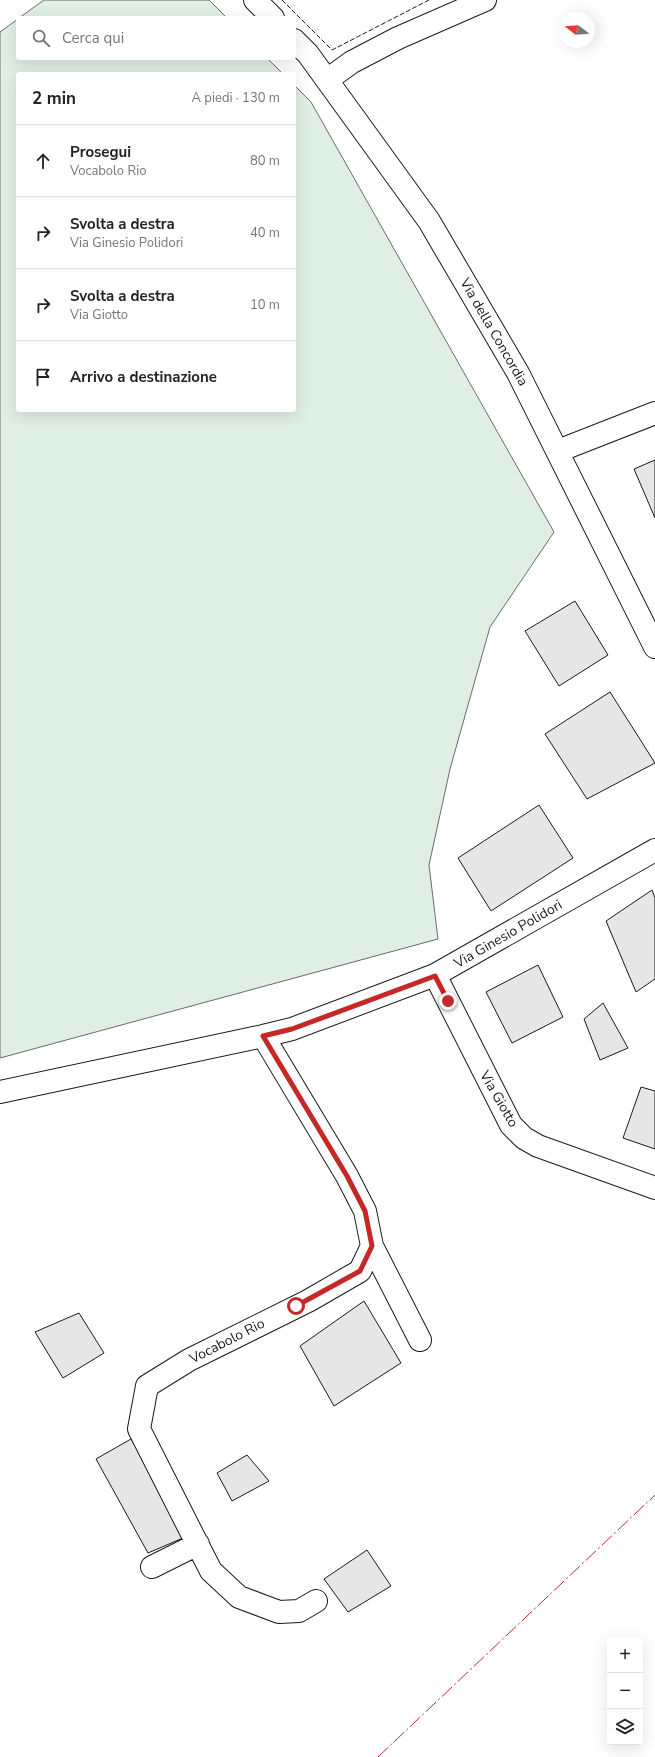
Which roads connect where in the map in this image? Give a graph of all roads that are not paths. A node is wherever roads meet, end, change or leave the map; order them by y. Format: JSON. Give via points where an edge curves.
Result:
{"nodes":[{"id":1,"x":255,"y":0,"type":"edge"},
{"id":2,"x":485,"y":0,"type":"edge"},
{"id":3,"x":271,"y":16,"type":"edge"},
{"id":4,"x":296,"y":42,"type":"edge"},
{"id":5,"x":327,"y":80,"type":"junction"},
{"id":6,"x":655,"y":413,"type":"edge"},
{"id":7,"x":558,"y":450,"type":"junction"},
{"id":8,"x":655,"y":647,"type":"edge"},
{"id":9,"x":655,"y":850,"type":"edge"},
{"id":10,"x":435,"y":976,"type":"junction"},
{"id":11,"x":263,"y":1036,"type":"junction"},
{"id":12,"x":0,"y":1092,"type":"edge"},
{"id":13,"x":655,"y":1188,"type":"edge"},
{"id":14,"x":372,"y":1246,"type":"junction"},
{"id":15,"x":420,"y":1340,"type":"dead end"},
{"id":16,"x":198,"y":1544,"type":"junction"},
{"id":17,"x":152,"y":1567,"type":"dead end"},
{"id":18,"x":316,"y":1601,"type":"dead end"}],
"edges":[{"from":1,"to":3,"type":"street"},
{"from":2,"to":5,"type":"street","via":[[398,38],[352,62]]},
{"from":4,"to":5,"type":"street","name":"Via della Concordia"},
{"from":5,"to":7,"type":"street","name":"Via della Concordia","via":[[429,222],[518,372]]},
{"from":6,"to":7,"type":"street"},
{"from":7,"to":8,"type":"street","name":"Via della Concordia"},
{"from":9,"to":10,"type":"street","name":"Via Ginesio Polidori"},
{"from":10,"to":11,"type":"street","name":"Via Ginesio Polidori","via":[[292,1029]]},
{"from":10,"to":13,"type":"street","name":"Via Giotto","via":[[511,1125],[524,1138],[538,1146]]},
{"from":11,"to":12,"type":"street","name":"Via Ginesio Polidori"},
{"from":11,"to":14,"type":"street","via":[[347,1176],[365,1211]]},
{"from":14,"to":15,"type":"street"},
{"from":14,"to":16,"type":"street","name":"Vocabolo Rio","via":[[360,1271],[189,1360],[147,1386],[138,1430]]},
{"from":16,"to":17,"type":"street"},
{"from":16,"to":18,"type":"street","name":"Vocabolo Rio","via":[[211,1571],[239,1597],[279,1612],[299,1611]]}]}
